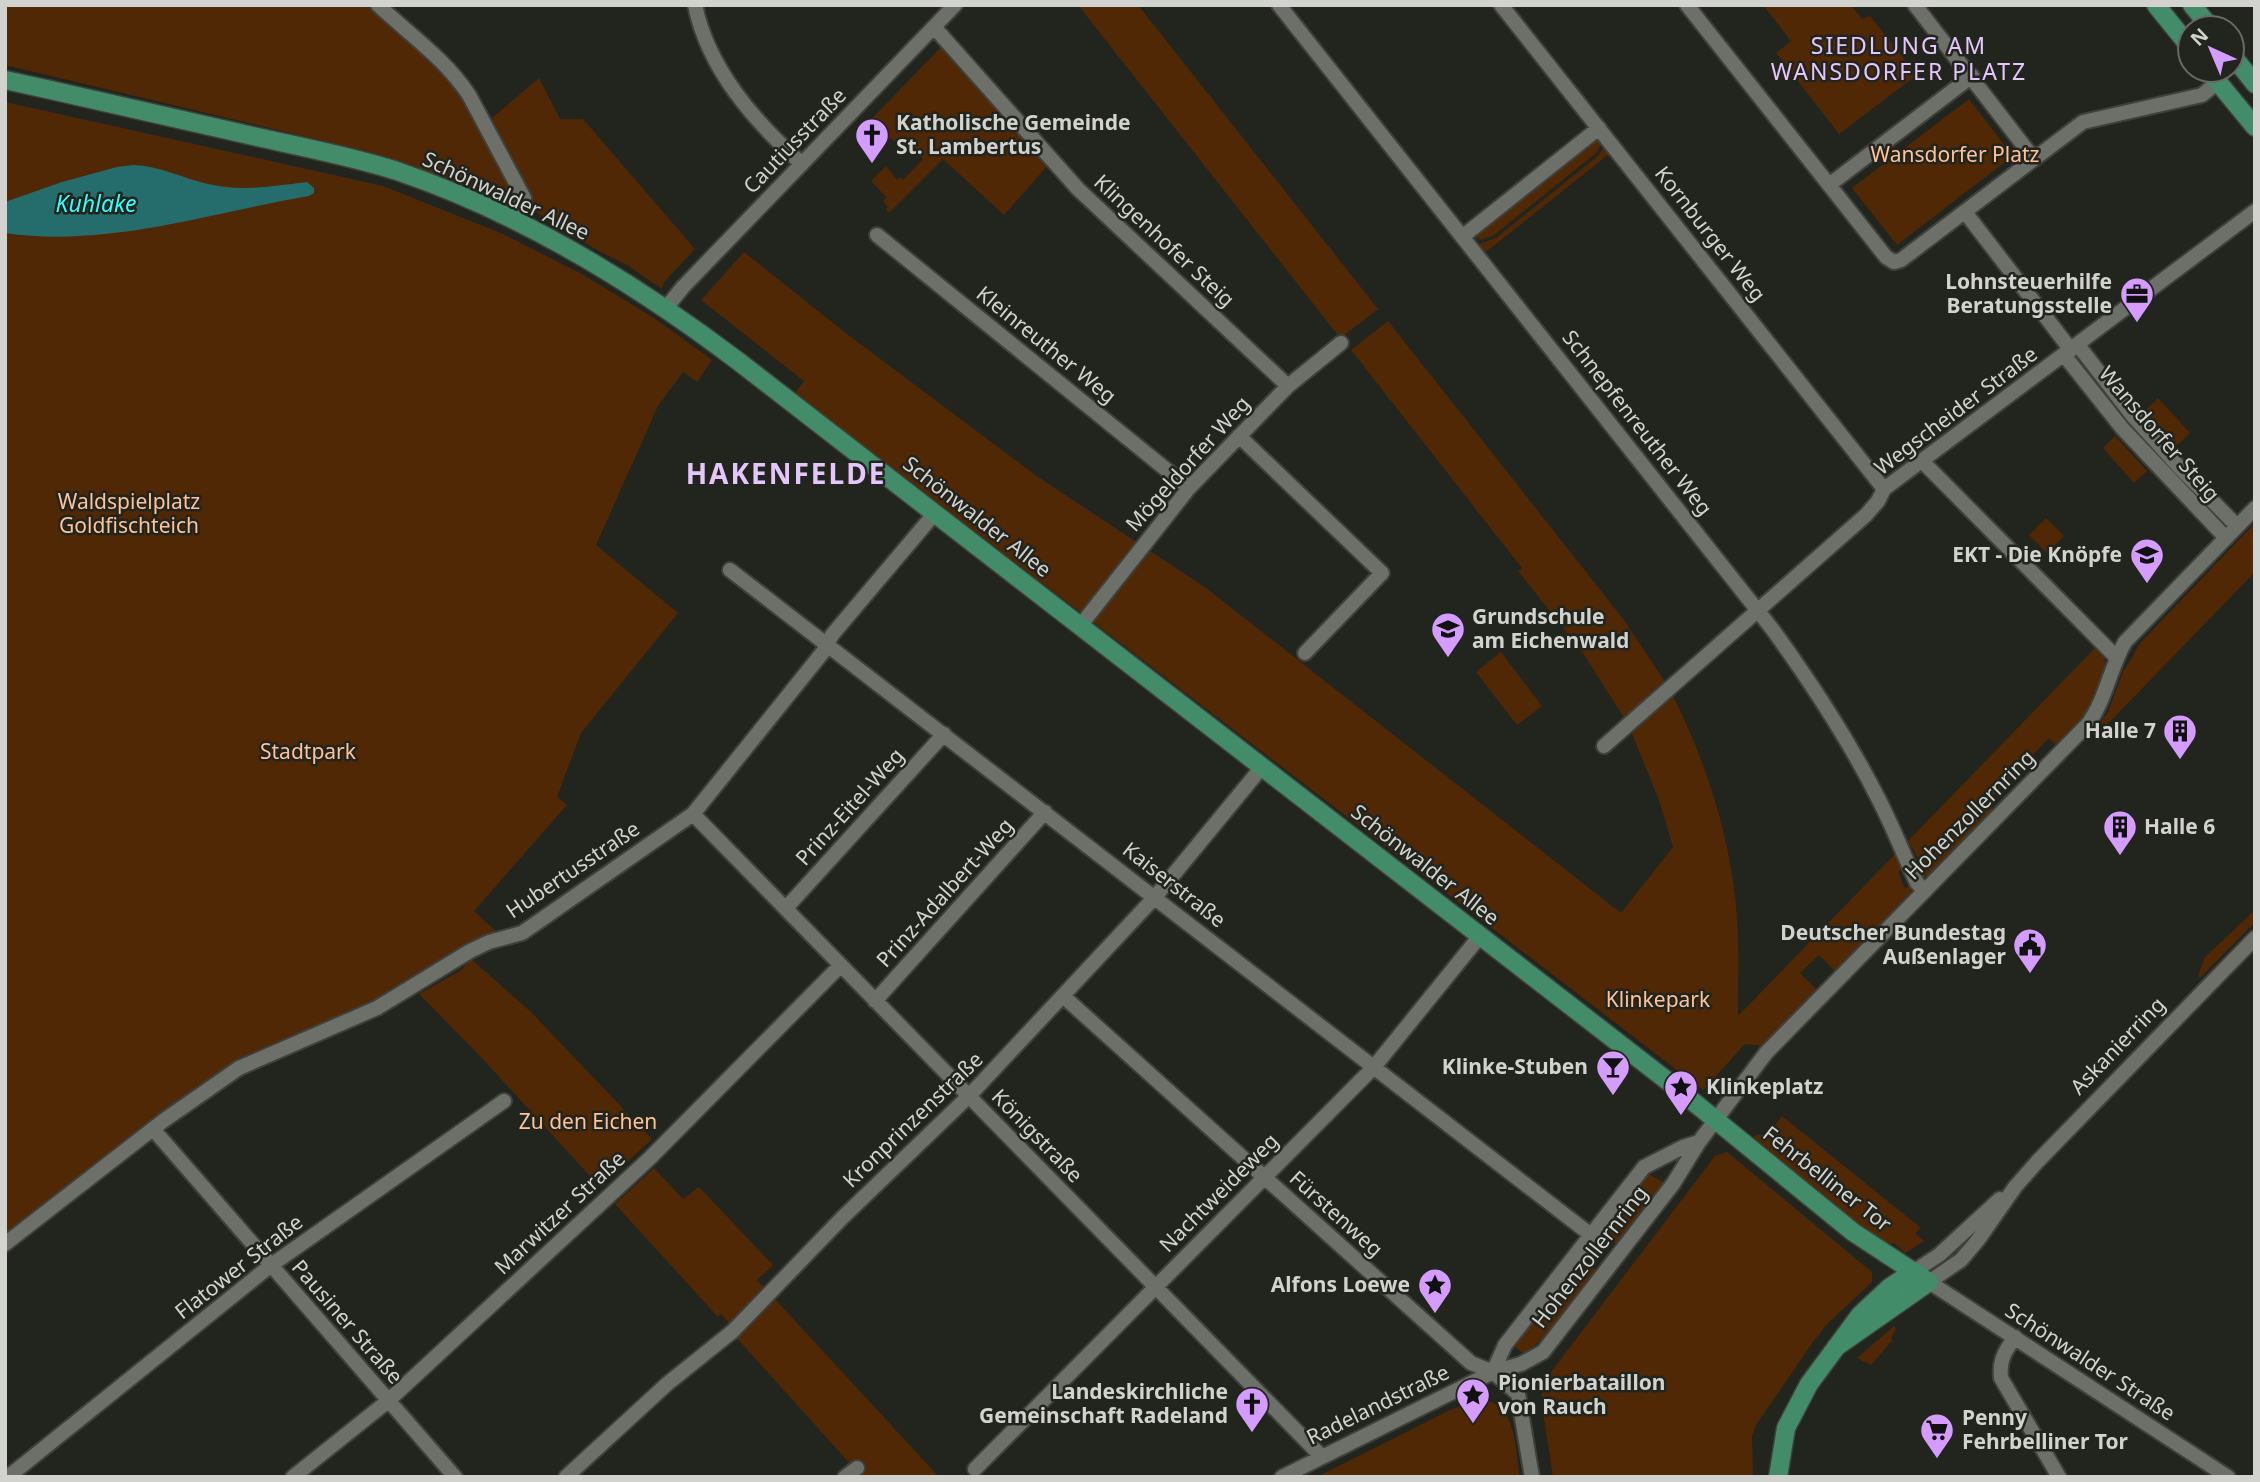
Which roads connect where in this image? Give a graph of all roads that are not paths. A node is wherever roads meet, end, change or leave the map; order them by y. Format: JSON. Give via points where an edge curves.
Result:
{"nodes":[{"id":1,"x":378,"y":5,"type":"edge"},
{"id":2,"x":695,"y":5,"type":"edge"},
{"id":3,"x":955,"y":5,"type":"edge"},
{"id":4,"x":1279,"y":5,"type":"edge"},
{"id":5,"x":1502,"y":5,"type":"edge"},
{"id":6,"x":1687,"y":5,"type":"edge"},
{"id":7,"x":1915,"y":5,"type":"edge"},
{"id":8,"x":2156,"y":5,"type":"edge"},
{"id":9,"x":934,"y":27,"type":"junction"},
{"id":10,"x":2176,"y":30,"type":"edge"},
{"id":11,"x":1972,"y":76,"type":"junction"},
{"id":12,"x":5,"y":80,"type":"edge"},
{"id":13,"x":2208,"y":84,"type":"edge"},
{"id":14,"x":2220,"y":84,"type":"edge"},
{"id":15,"x":2255,"y":127,"type":"edge"},
{"id":16,"x":1599,"y":128,"type":"junction"},
{"id":17,"x":2034,"y":159,"type":"junction"},
{"id":18,"x":802,"y":163,"type":"junction"},
{"id":19,"x":1829,"y":185,"type":"junction"},
{"id":20,"x":2255,"y":211,"type":"edge"},
{"id":21,"x":1965,"y":212,"type":"junction"},
{"id":22,"x":512,"y":220,"type":"junction"},
{"id":23,"x":877,"y":235,"type":"dead end"},
{"id":24,"x":1462,"y":236,"type":"junction"},
{"id":25,"x":666,"y":308,"type":"junction"},
{"id":26,"x":1341,"y":343,"type":"dead end"},
{"id":27,"x":2071,"y":350,"type":"junction"},
{"id":28,"x":1288,"y":386,"type":"junction"},
{"id":29,"x":1239,"y":436,"type":"junction"},
{"id":30,"x":1923,"y":462,"type":"junction"},
{"id":31,"x":1189,"y":488,"type":"junction"},
{"id":32,"x":1884,"y":489,"type":"junction"},
{"id":33,"x":2255,"y":508,"type":"edge"},
{"id":34,"x":934,"y":513,"type":"junction"},
{"id":35,"x":2237,"y":526,"type":"junction"},
{"id":36,"x":2226,"y":538,"type":"junction"},
{"id":37,"x":730,"y":570,"type":"dead end"},
{"id":38,"x":1758,"y":610,"type":"junction"},
{"id":39,"x":1080,"y":626,"type":"junction"},
{"id":40,"x":827,"y":644,"type":"junction"},
{"id":41,"x":1305,"y":653,"type":"dead end"},
{"id":42,"x":2116,"y":657,"type":"junction"},
{"id":43,"x":944,"y":734,"type":"junction"},
{"id":44,"x":1604,"y":746,"type":"dead end"},
{"id":45,"x":1262,"y":767,"type":"junction"},
{"id":46,"x":1045,"y":812,"type":"junction"},
{"id":47,"x":693,"y":814,"type":"junction"},
{"id":48,"x":1925,"y":891,"type":"junction"},
{"id":49,"x":1155,"y":897,"type":"junction"},
{"id":50,"x":786,"y":908,"type":"junction"},
{"id":51,"x":1480,"y":936,"type":"junction"},
{"id":52,"x":2255,"y":938,"type":"edge"},
{"id":53,"x":841,"y":965,"type":"junction"},
{"id":54,"x":1063,"y":996,"type":"junction"},
{"id":55,"x":875,"y":1001,"type":"junction"},
{"id":56,"x":1374,"y":1067,"type":"junction"},
{"id":57,"x":970,"y":1096,"type":"junction"},
{"id":58,"x":504,"y":1101,"type":"dead end"},
{"id":59,"x":1716,"y":1119,"type":"junction"},
{"id":60,"x":153,"y":1129,"type":"junction"},
{"id":61,"x":1699,"y":1142,"type":"junction"},
{"id":62,"x":1264,"y":1178,"type":"junction"},
{"id":63,"x":2015,"y":1187,"type":"junction"},
{"id":64,"x":1591,"y":1235,"type":"junction"},
{"id":65,"x":5,"y":1244,"type":"edge"},
{"id":66,"x":270,"y":1266,"type":"junction"},
{"id":67,"x":1913,"y":1272,"type":"junction"},
{"id":68,"x":1929,"y":1282,"type":"junction"},
{"id":69,"x":1156,"y":1286,"type":"junction"},
{"id":70,"x":2015,"y":1337,"type":"junction"},
{"id":71,"x":1836,"y":1347,"type":"junction"},
{"id":72,"x":1493,"y":1372,"type":"junction"},
{"id":73,"x":388,"y":1401,"type":"junction"},
{"id":74,"x":1322,"y":1457,"type":"junction"},
{"id":75,"x":975,"y":1469,"type":"dead end"},
{"id":76,"x":8,"y":1477,"type":"edge"},
{"id":77,"x":293,"y":1477,"type":"edge"},
{"id":78,"x":455,"y":1477,"type":"edge"},
{"id":79,"x":566,"y":1477,"type":"edge"},
{"id":80,"x":1282,"y":1477,"type":"edge"},
{"id":81,"x":1532,"y":1477,"type":"edge"},
{"id":82,"x":1778,"y":1477,"type":"edge"},
{"id":83,"x":2059,"y":1477,"type":"edge"},
{"id":84,"x":2228,"y":1477,"type":"edge"}],
"edges":[{"from":1,"to":22,"type":"street","via":[[469,95],[524,198]]},
{"from":2,"to":18,"type":"street","via":[[727,80]]},
{"from":3,"to":9,"type":"street","name":"Cautiusstraße"},
{"from":4,"to":24,"type":"street","name":"Schnepfenreuther Weg"},
{"from":5,"to":16,"type":"street","name":"Kornburger Weg"},
{"from":6,"to":19,"type":"street"},
{"from":7,"to":11,"type":"street"},
{"from":8,"to":10,"type":"main road"},
{"from":9,"to":18,"type":"street","name":"Cautiusstraße"},
{"from":9,"to":28,"type":"street","name":"Klingenhofer Steig","via":[[1078,189]]},
{"from":11,"to":17,"type":"street"},
{"from":11,"to":19,"type":"street"},
{"from":12,"to":22,"type":"main road","name":"Schönwalder Allee","via":[[397,171]]},
{"from":13,"to":17,"type":"street","via":[[2202,95],[2083,122]]},
{"from":14,"to":15,"type":"main road"},
{"from":16,"to":24,"type":"street"},
{"from":16,"to":32,"type":"street","name":"Kornburger Weg"},
{"from":17,"to":21,"type":"street"},
{"from":18,"to":25,"type":"street","name":"Cautiusstraße"},
{"from":19,"to":21,"type":"street","via":[[1894,262]]},
{"from":20,"to":27,"type":"street","name":"Wegscheider Straße"},
{"from":21,"to":27,"type":"street","name":"Wansdorfer Steig"},
{"from":22,"to":25,"type":"main road","name":"Schönwalder Allee"},
{"from":23,"to":31,"type":"street","name":"Kleinreuther Weg"},
{"from":24,"to":38,"type":"street","name":"Schnepfenreuther Weg"},
{"from":25,"to":34,"type":"main road","name":"Schönwalder Allee"},
{"from":26,"to":28,"type":"street","name":"Mögeldorfer Weg"},
{"from":27,"to":30,"type":"street","name":"Wegscheider Straße"},
{"from":27,"to":35,"type":"street","name":"Wansdorfer Steig"},
{"from":27,"to":36,"type":"street","name":"Wansdorfer Steig","via":[[2122,428]]},
{"from":28,"to":29,"type":"street","name":"Mögeldorfer Weg"},
{"from":29,"to":31,"type":"street","name":"Mögeldorfer Weg"},
{"from":29,"to":41,"type":"street","via":[[1382,573]]},
{"from":30,"to":32,"type":"street","name":"Wegscheider Straße"},
{"from":30,"to":42,"type":"street"},
{"from":31,"to":39,"type":"street","name":"Mögeldorfer Weg"},
{"from":32,"to":38,"type":"street","name":"Wegscheider Straße","via":[[1866,515]]},
{"from":33,"to":35,"type":"street","name":"Hohenzollernring"},
{"from":34,"to":39,"type":"main road","name":"Schönwalder Allee"},
{"from":34,"to":40,"type":"street","name":"Hubertusstraße"},
{"from":35,"to":36,"type":"street","name":"Hohenzollernring"},
{"from":36,"to":42,"type":"street","name":"Hohenzollernring","via":[[2125,642]]},
{"from":37,"to":40,"type":"street","name":"Kaiserstraße"},
{"from":38,"to":44,"type":"street","name":"Wegscheider Straße"},
{"from":38,"to":48,"type":"street","name":"Schnepfenreuther Weg","via":[[1828,710]]},
{"from":39,"to":45,"type":"main road","name":"Schönwalder Allee"},
{"from":40,"to":43,"type":"street","name":"Kaiserstraße"},
{"from":40,"to":47,"type":"street","name":"Hubertusstraße"},
{"from":42,"to":48,"type":"street","name":"Hohenzollernring","via":[[2102,703],[2088,724]]},
{"from":43,"to":46,"type":"street","name":"Kaiserstraße"},
{"from":43,"to":50,"type":"street","name":"Prinz-Eitel-Weg"},
{"from":45,"to":49,"type":"street","name":"Kronprinzenstraße"},
{"from":45,"to":51,"type":"main road","name":"Schönwalder Allee"},
{"from":46,"to":49,"type":"street","name":"Kaiserstraße"},
{"from":46,"to":55,"type":"street","name":"Prinz-Adalbert-Weg"},
{"from":47,"to":50,"type":"street","name":"Königstraße"},
{"from":47,"to":60,"type":"street","name":"Hubertusstraße","via":[[522,933],[489,942],[376,1008],[255,1059]]},
{"from":48,"to":59,"type":"street","name":"Hohenzollernring","via":[[1766,1053]]},
{"from":49,"to":54,"type":"street","name":"Kronprinzenstraße"},
{"from":49,"to":56,"type":"street","name":"Kaiserstraße"},
{"from":50,"to":53,"type":"street","name":"Königstraße"},
{"from":51,"to":56,"type":"street","name":"Nachtweideweg"},
{"from":51,"to":59,"type":"main road","name":"Schönwalder Allee"},
{"from":52,"to":63,"type":"street","name":"Askanierring"},
{"from":53,"to":55,"type":"street","name":"Königstraße"},
{"from":53,"to":73,"type":"street","name":"Marwitzer Straße","via":[[650,1158]]},
{"from":54,"to":57,"type":"street","name":"Kronprinzenstraße"},
{"from":54,"to":62,"type":"street","name":"Fürstenweg"},
{"from":55,"to":57,"type":"street","name":"Königstraße"},
{"from":56,"to":62,"type":"street","name":"Nachtweideweg"},
{"from":56,"to":64,"type":"street","name":"Kaiserstraße"},
{"from":57,"to":69,"type":"street","name":"Königstraße"},
{"from":57,"to":79,"type":"street","name":"Kronprinzenstraße","via":[[733,1331],[667,1384]]},
{"from":58,"to":66,"type":"street","name":"Flatower Straße"},
{"from":59,"to":61,"type":"street","name":"Hohenzollernring"},
{"from":59,"to":67,"type":"main road","name":"Fehrbelliner Tor","via":[[1853,1232]]},
{"from":60,"to":65,"type":"street","name":"Hubertusstraße"},
{"from":60,"to":66,"type":"street","name":"Pausiner Straße"},
{"from":61,"to":64,"type":"street","name":"Hohenzollernring","via":[[1644,1167]]},
{"from":61,"to":72,"type":"street","name":"Hohenzollernring","via":[[1673,1184],[1543,1352]]},
{"from":62,"to":69,"type":"street","name":"Nachtweideweg"},
{"from":62,"to":72,"type":"street","name":"Fürstenweg","via":[[1471,1363]]},
{"from":63,"to":67,"type":"street","name":"Askanierring","via":[[1939,1255]]},
{"from":63,"to":68,"type":"street","name":"Askanierring","via":[[1961,1260]]},
{"from":64,"to":72,"type":"street","name":"Hohenzollernring","via":[[1505,1345]]},
{"from":66,"to":73,"type":"street","name":"Pausiner Straße"},
{"from":66,"to":76,"type":"street","name":"Flatower Straße"},
{"from":67,"to":68,"type":"main road","name":"Fehrbelliner Tor"},
{"from":67,"to":71,"type":"main road","name":"Askanierring","via":[[1874,1300]]},
{"from":68,"to":70,"type":"street","name":"Schönwalder Straße"},
{"from":68,"to":71,"type":"main road","name":"Askanierring"},
{"from":69,"to":74,"type":"street","name":"Königstraße"},
{"from":69,"to":75,"type":"street","name":"Nachtweideweg"},
{"from":70,"to":83,"type":"street","via":[[2003,1353],[2001,1378]]},
{"from":70,"to":84,"type":"street","name":"Schönwalder Straße"},
{"from":71,"to":82,"type":"main road","name":"Askanierring","via":[[1790,1417]]},
{"from":72,"to":74,"type":"street","name":"Radelandstraße"},
{"from":72,"to":81,"type":"street","via":[[1518,1394]]},
{"from":73,"to":77,"type":"street","name":"Marwitzer Straße"},
{"from":73,"to":78,"type":"street","name":"Pausiner Straße"},
{"from":74,"to":80,"type":"street","name":"Radelandstraße"}]}
